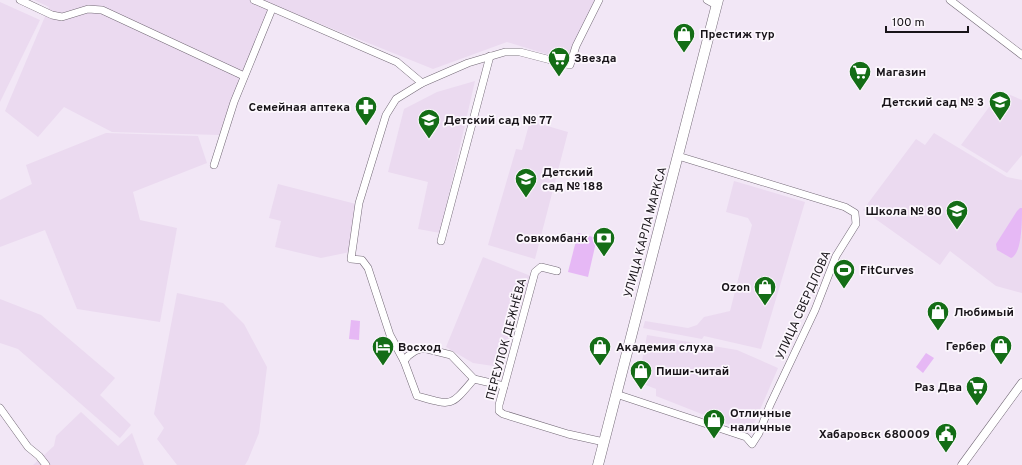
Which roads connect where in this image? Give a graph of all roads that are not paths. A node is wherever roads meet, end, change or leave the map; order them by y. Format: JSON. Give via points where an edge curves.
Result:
{"nodes":[{"id":1,"x":20,"y":0,"type":"edge"},
{"id":2,"x":254,"y":0,"type":"edge"},
{"id":3,"x":599,"y":0,"type":"edge"},
{"id":4,"x":707,"y":0,"type":"edge"},
{"id":5,"x":950,"y":0,"type":"edge"},
{"id":6,"x":717,"y":2,"type":"edge"},
{"id":7,"x":272,"y":9,"type":"junction"},
{"id":8,"x":490,"y":56,"type":"junction"},
{"id":9,"x":1022,"y":56,"type":"edge"},
{"id":10,"x":244,"y":76,"type":"junction"},
{"id":11,"x":422,"y":83,"type":"junction"},
{"id":12,"x":678,"y":156,"type":"junction"},
{"id":13,"x":214,"y":165,"type":"dead end"},
{"id":14,"x":440,"y":241,"type":"dead end"},
{"id":15,"x":557,"y":272,"type":"dead end"},
{"id":16,"x":404,"y":361,"type":"junction"},
{"id":17,"x":474,"y":379,"type":"junction"},
{"id":18,"x":1022,"y":383,"type":"edge"},
{"id":19,"x":504,"y":386,"type":"junction"},
{"id":20,"x":616,"y":394,"type":"junction"},
{"id":21,"x":0,"y":408,"type":"edge"},
{"id":22,"x":604,"y":442,"type":"junction"},
{"id":23,"x":46,"y":465,"type":"edge"},
{"id":24,"x":598,"y":465,"type":"edge"},
{"id":25,"x":962,"y":465,"type":"edge"}],
"edges":[{"from":1,"to":10,"type":"street","via":[[62,17],[88,9],[102,10]]},
{"from":2,"to":7,"type":"street"},
{"from":3,"to":8,"type":"street","via":[[576,46],[570,65],[520,52]]},
{"from":4,"to":6,"type":"street"},
{"from":5,"to":9,"type":"street"},
{"from":6,"to":12,"type":"highway","name":"УЛИЦА КАРЛА МАРКСА"},
{"from":7,"to":10,"type":"street"},
{"from":7,"to":11,"type":"street","via":[[397,62]]},
{"from":8,"to":11,"type":"street"},
{"from":8,"to":14,"type":"street"},
{"from":10,"to":13,"type":"street"},
{"from":11,"to":16,"type":"street","via":[[396,99],[386,115],[359,203],[351,259],[362,260],[368,268],[390,335]]},
{"from":12,"to":20,"type":"highway","name":"УЛИЦА КАРЛА МАРКСА"},
{"from":12,"to":20,"type":"street","name":"УЛИЦА СВЕРДЛОВА","via":[[845,207],[854,213],[856,224],[836,256],[815,310],[752,444],[746,437]]},
{"from":15,"to":19,"type":"street","name":"ПЕРЕУЛОК ДЕЖНЁВА","via":[[541,267],[535,272]]},
{"from":16,"to":17,"type":"street","via":[[415,351],[423,348],[451,355]]},
{"from":16,"to":17,"type":"street","via":[[417,396],[445,404],[458,397]]},
{"from":17,"to":19,"type":"street"},
{"from":18,"to":25,"type":"main road"},
{"from":19,"to":22,"type":"street","name":"ПЕРЕУЛОК ДЕЖНЁВА","via":[[499,405],[499,411],[503,414]]},
{"from":20,"to":22,"type":"highway","name":"УЛИЦА КАРЛА МАРКСА"},
{"from":21,"to":23,"type":"street","via":[[28,447],[40,456]]},
{"from":22,"to":24,"type":"highway","name":"УЛИЦА КАРЛА МАРКСА"}]}
